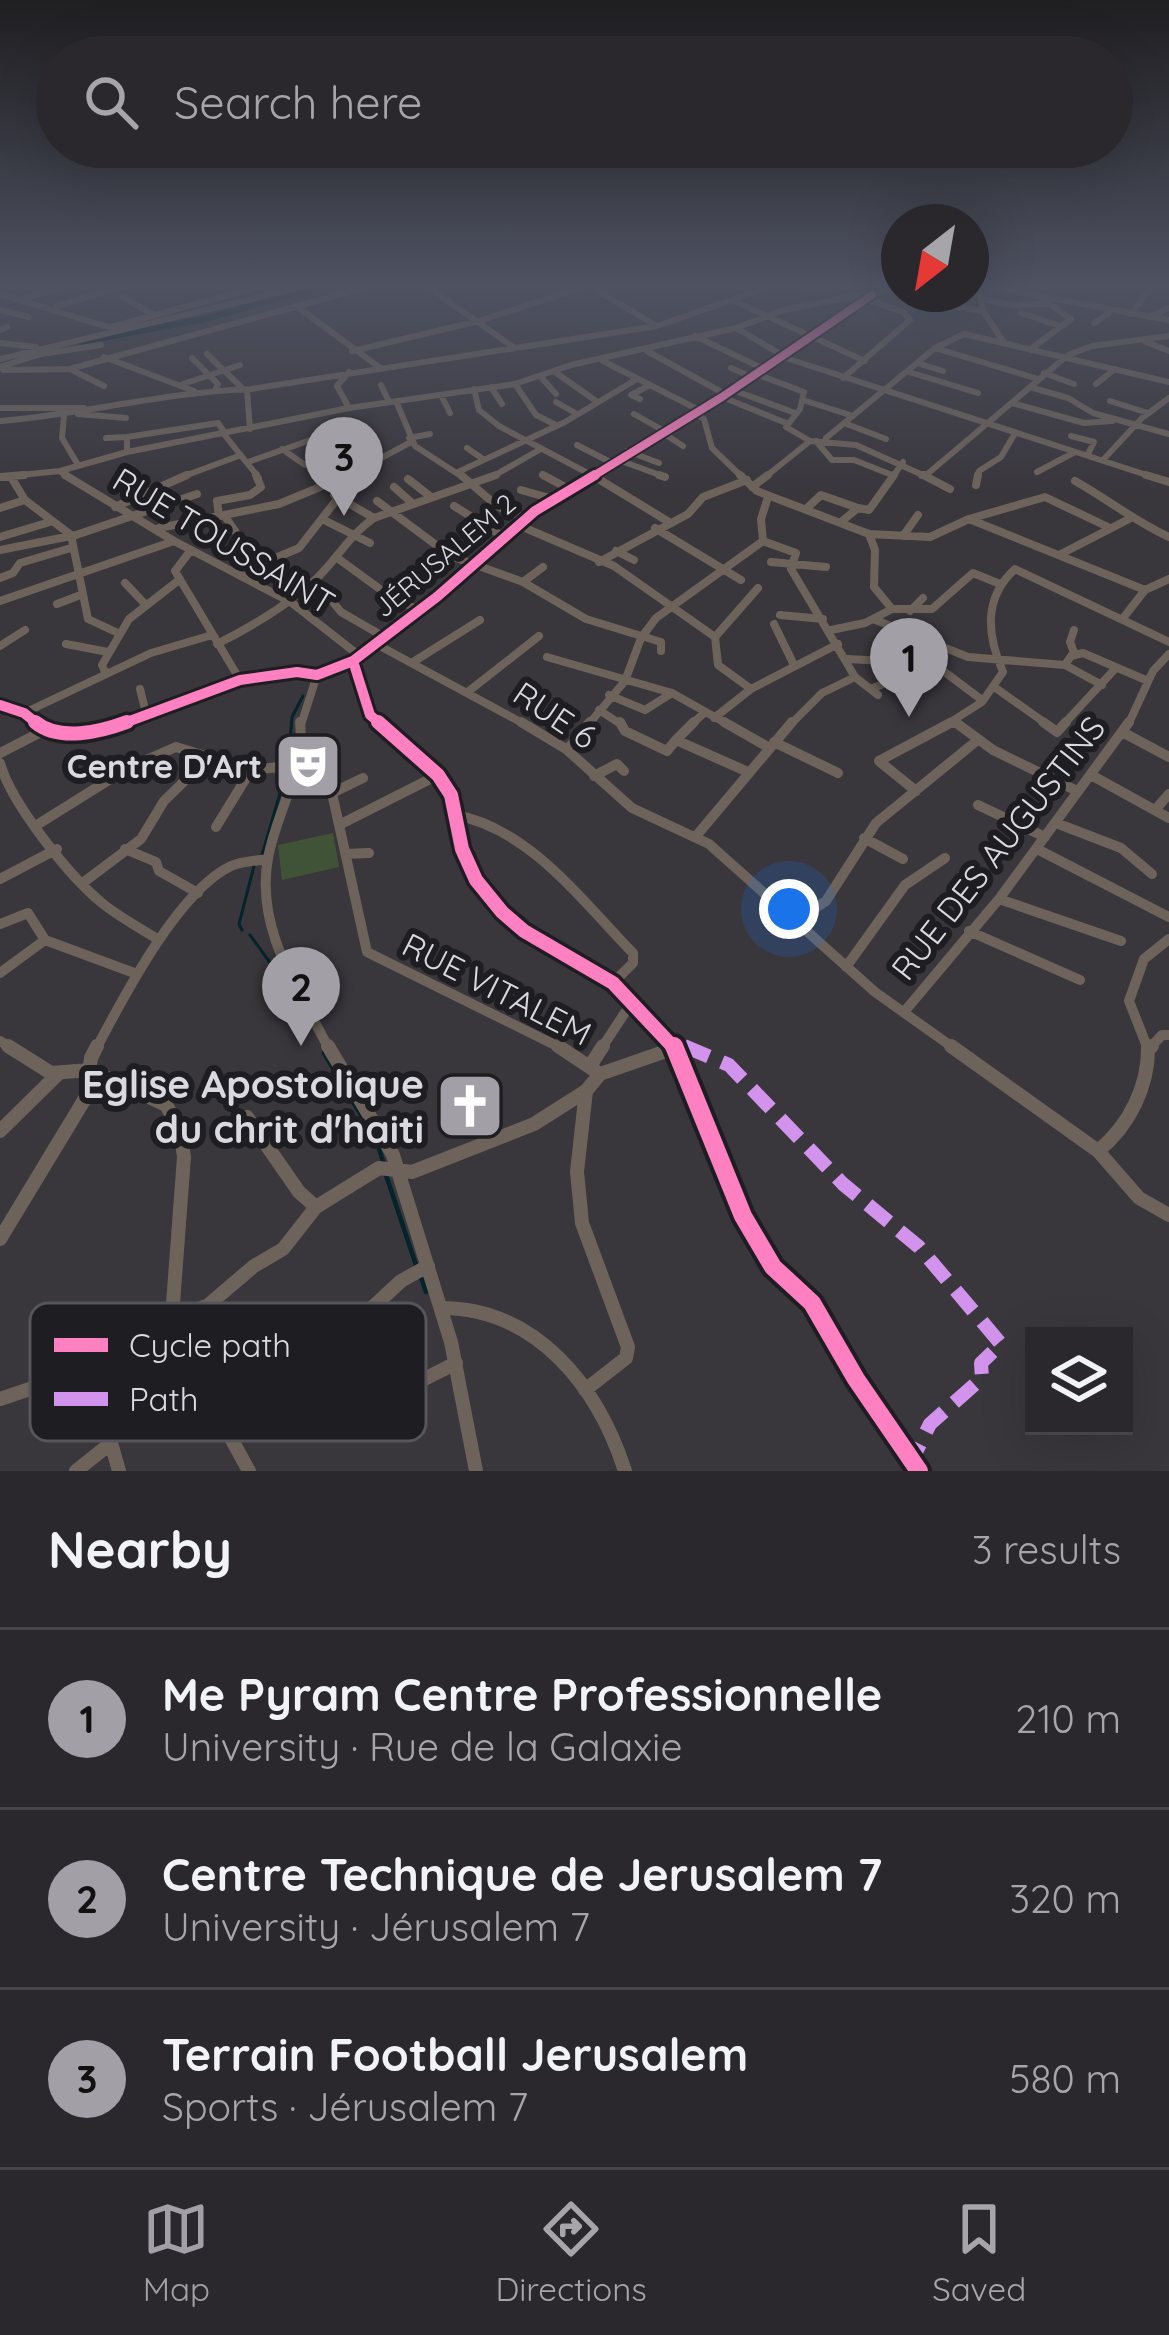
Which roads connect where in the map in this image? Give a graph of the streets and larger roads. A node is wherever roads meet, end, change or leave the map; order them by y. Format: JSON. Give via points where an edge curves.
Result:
{"nodes":[{"id":1,"x":108,"y":356,"type":"edge"},
{"id":2,"x":209,"y":356,"type":"edge"},
{"id":3,"x":359,"y":356,"type":"edge"},
{"id":4,"x":458,"y":356,"type":"edge"},
{"id":5,"x":623,"y":356,"type":"edge"},
{"id":6,"x":656,"y":356,"type":"edge"},
{"id":7,"x":728,"y":356,"type":"edge"},
{"id":8,"x":783,"y":356,"type":"joint"},
{"id":9,"x":852,"y":356,"type":"edge"},
{"id":10,"x":871,"y":356,"type":"edge"},
{"id":11,"x":928,"y":356,"type":"edge"},
{"id":12,"x":964,"y":356,"type":"edge"},
{"id":13,"x":1056,"y":356,"type":"edge"},
{"id":14,"x":1069,"y":356,"type":"edge"},
{"id":15,"x":2,"y":357,"type":"edge"},
{"id":16,"x":103,"y":357,"type":"junction"},
{"id":17,"x":192,"y":358,"type":"dead end"},
{"id":18,"x":1064,"y":358,"type":"junction"},
{"id":19,"x":601,"y":360,"type":"junction"},
{"id":20,"x":865,"y":361,"type":"junction"},
{"id":21,"x":920,"y":364,"type":"junction"},
{"id":22,"x":240,"y":365,"type":"dead end"},
{"id":23,"x":70,"y":368,"type":"junction"},
{"id":24,"x":379,"y":368,"type":"junction"},
{"id":25,"x":730,"y":368,"type":"dead end"},
{"id":26,"x":1115,"y":369,"type":"junction"},
{"id":27,"x":223,"y":370,"type":"junction"},
{"id":28,"x":18,"y":371,"type":"dead end"},
{"id":29,"x":554,"y":371,"type":"junction"},
{"id":30,"x":943,"y":371,"type":"dead end"},
{"id":31,"x":349,"y":372,"type":"junction"},
{"id":32,"x":908,"y":372,"type":"junction"},
{"id":33,"x":758,"y":373,"type":"junction"},
{"id":34,"x":207,"y":374,"type":"junction"},
{"id":35,"x":1041,"y":376,"type":"junction"},
{"id":36,"x":541,"y":377,"type":"junction"},
{"id":37,"x":843,"y":378,"type":"junction"},
{"id":38,"x":638,"y":379,"type":"junction"},
{"id":39,"x":1169,"y":382,"type":"edge"},
{"id":40,"x":183,"y":384,"type":"junction"},
{"id":41,"x":515,"y":384,"type":"junction"},
{"id":42,"x":1074,"y":384,"type":"dead end"},
{"id":43,"x":1096,"y":384,"type":"dead end"},
{"id":44,"x":381,"y":385,"type":"dead end"},
{"id":45,"x":650,"y":385,"type":"junction"},
{"id":46,"x":104,"y":386,"type":"dead end"},
{"id":47,"x":418,"y":386,"type":"dead end"},
{"id":48,"x":491,"y":387,"type":"junction"},
{"id":49,"x":1030,"y":387,"type":"junction"},
{"id":50,"x":244,"y":388,"type":"junction"},
{"id":51,"x":474,"y":389,"type":"junction"},
{"id":52,"x":194,"y":391,"type":"junction"},
{"id":53,"x":215,"y":391,"type":"junction"},
{"id":54,"x":884,"y":391,"type":"junction"},
{"id":55,"x":978,"y":393,"type":"dead end"},
{"id":56,"x":441,"y":394,"type":"junction"},
{"id":57,"x":726,"y":394,"type":"junction"},
{"id":58,"x":420,"y":398,"type":"junction"},
{"id":59,"x":640,"y":399,"type":"dead end"},
{"id":60,"x":596,"y":400,"type":"junction"},
{"id":61,"x":803,"y":400,"type":"junction"},
{"id":62,"x":1111,"y":401,"type":"dead end"},
{"id":63,"x":1168,"y":401,"type":"edge"},
{"id":64,"x":392,"y":402,"type":"junction"},
{"id":65,"x":1012,"y":403,"type":"junction"},
{"id":66,"x":502,"y":404,"type":"dead end"},
{"id":67,"x":0,"y":408,"type":"edge"},
{"id":68,"x":349,"y":408,"type":"junction"},
{"id":69,"x":89,"y":409,"type":"junction"},
{"id":70,"x":450,"y":413,"type":"dead end"},
{"id":71,"x":795,"y":413,"type":"junction"},
{"id":72,"x":1148,"y":413,"type":"junction"},
{"id":73,"x":76,"y":414,"type":"junction"},
{"id":74,"x":329,"y":414,"type":"junction"},
{"id":75,"x":577,"y":414,"type":"junction"},
{"id":76,"x":634,"y":414,"type":"dead end"},
{"id":77,"x":699,"y":414,"type":"junction"},
{"id":78,"x":64,"y":416,"type":"junction"},
{"id":79,"x":853,"y":416,"type":"junction"},
{"id":80,"x":126,"y":418,"type":"dead end"},
{"id":81,"x":1117,"y":420,"type":"junction"},
{"id":82,"x":0,"y":421,"type":"edge"},
{"id":83,"x":785,"y":423,"type":"junction"},
{"id":84,"x":844,"y":423,"type":"junction"},
{"id":85,"x":992,"y":424,"type":"junction"},
{"id":86,"x":556,"y":425,"type":"junction"},
{"id":87,"x":1136,"y":425,"type":"junction"},
{"id":88,"x":250,"y":429,"type":"junction"},
{"id":89,"x":340,"y":430,"type":"junction"},
{"id":90,"x":664,"y":432,"type":"junction"},
{"id":91,"x":224,"y":433,"type":"junction"},
{"id":92,"x":430,"y":434,"type":"dead end"},
{"id":93,"x":1169,"y":434,"type":"edge"},
{"id":94,"x":1014,"y":435,"type":"junction"},
{"id":95,"x":1071,"y":436,"type":"dead end"},
{"id":96,"x":128,"y":437,"type":"junction"},
{"id":97,"x":106,"y":438,"type":"dead end"},
{"id":98,"x":410,"y":440,"type":"junction"},
{"id":99,"x":522,"y":440,"type":"junction"},
{"id":100,"x":817,"y":440,"type":"junction"},
{"id":101,"x":886,"y":440,"type":"dead end"},
{"id":102,"x":577,"y":445,"type":"dead end"},
{"id":103,"x":683,"y":446,"type":"dead end"},
{"id":104,"x":467,"y":448,"type":"dead end"},
{"id":105,"x":283,"y":449,"type":"junction"},
{"id":106,"x":539,"y":450,"type":"junction"},
{"id":107,"x":627,"y":451,"type":"junction"},
{"id":108,"x":1077,"y":451,"type":"junction"},
{"id":109,"x":127,"y":452,"type":"junction"},
{"id":110,"x":1088,"y":454,"type":"junction"},
{"id":111,"x":245,"y":458,"type":"junction"},
{"id":112,"x":483,"y":460,"type":"junction"},
{"id":113,"x":613,"y":460,"type":"junction"},
{"id":114,"x":1103,"y":460,"type":"junction"},
{"id":115,"x":903,"y":462,"type":"junction"},
{"id":116,"x":658,"y":463,"type":"dead end"},
{"id":117,"x":78,"y":465,"type":"junction"},
{"id":118,"x":305,"y":465,"type":"dead end"},
{"id":119,"x":60,"y":471,"type":"junction"},
{"id":120,"x":351,"y":472,"type":"junction"},
{"id":121,"x":458,"y":472,"type":"junction"},
{"id":122,"x":1037,"y":472,"type":"dead end"},
{"id":123,"x":590,"y":475,"type":"junction"},
{"id":124,"x":892,"y":475,"type":"junction"},
{"id":125,"x":543,"y":476,"type":"dead end"},
{"id":126,"x":926,"y":476,"type":"junction"},
{"id":127,"x":0,"y":477,"type":"edge"},
{"id":128,"x":11,"y":477,"type":"junction"},
{"id":129,"x":665,"y":477,"type":"dead end"},
{"id":130,"x":408,"y":479,"type":"dead end"},
{"id":131,"x":1076,"y":481,"type":"dead end"},
{"id":132,"x":750,"y":483,"type":"junction"},
{"id":133,"x":472,"y":485,"type":"junction"},
{"id":134,"x":976,"y":485,"type":"dead end"},
{"id":135,"x":326,"y":487,"type":"junction"},
{"id":136,"x":394,"y":487,"type":"dead end"},
{"id":137,"x":1167,"y":488,"type":"edge"},
{"id":138,"x":950,"y":489,"type":"dead end"},
{"id":139,"x":521,"y":490,"type":"dead end"},
{"id":140,"x":569,"y":490,"type":"junction"},
{"id":141,"x":197,"y":494,"type":"dead end"},
{"id":142,"x":250,"y":495,"type":"junction"},
{"id":143,"x":431,"y":497,"type":"junction"},
{"id":144,"x":768,"y":497,"type":"junction"},
{"id":145,"x":338,"y":498,"type":"junction"},
{"id":146,"x":25,"y":500,"type":"junction"},
{"id":147,"x":553,"y":500,"type":"junction"},
{"id":148,"x":376,"y":501,"type":"dead end"},
{"id":149,"x":412,"y":503,"type":"junction"},
{"id":150,"x":454,"y":506,"type":"dead end"},
{"id":151,"x":115,"y":507,"type":"junction"},
{"id":152,"x":0,"y":508,"type":"edge"},
{"id":153,"x":806,"y":508,"type":"junction"},
{"id":154,"x":858,"y":508,"type":"junction"},
{"id":155,"x":252,"y":510,"type":"junction"},
{"id":156,"x":391,"y":511,"type":"junction"},
{"id":157,"x":918,"y":515,"type":"dead end"},
{"id":158,"x":222,"y":516,"type":"junction"},
{"id":159,"x":133,"y":517,"type":"junction"},
{"id":160,"x":374,"y":518,"type":"junction"},
{"id":161,"x":1129,"y":518,"type":"junction"},
{"id":162,"x":322,"y":519,"type":"junction"},
{"id":163,"x":969,"y":519,"type":"junction"},
{"id":164,"x":50,"y":521,"type":"junction"},
{"id":165,"x":522,"y":522,"type":"junction"},
{"id":166,"x":669,"y":522,"type":"junction"},
{"id":167,"x":841,"y":522,"type":"junction"},
{"id":168,"x":1108,"y":527,"type":"junction"},
{"id":169,"x":159,"y":528,"type":"junction"},
{"id":170,"x":656,"y":528,"type":"junction"},
{"id":171,"x":868,"y":533,"type":"junction"},
{"id":172,"x":71,"y":535,"type":"junction"},
{"id":173,"x":353,"y":535,"type":"junction"},
{"id":174,"x":504,"y":536,"type":"junction"},
{"id":175,"x":902,"y":536,"type":"junction"},
{"id":176,"x":0,"y":537,"type":"edge"},
{"id":177,"x":1169,"y":537,"type":"edge"},
{"id":178,"x":174,"y":541,"type":"junction"},
{"id":179,"x":764,"y":542,"type":"junction"},
{"id":180,"x":370,"y":543,"type":"dead end"},
{"id":181,"x":244,"y":544,"type":"dead end"},
{"id":182,"x":71,"y":548,"type":"junction"},
{"id":183,"x":0,"y":550,"type":"edge"},
{"id":184,"x":191,"y":550,"type":"junction"},
{"id":185,"x":616,"y":551,"type":"junction"},
{"id":186,"x":1059,"y":555,"type":"junction"},
{"id":187,"x":336,"y":557,"type":"junction"},
{"id":188,"x":634,"y":560,"type":"dead end"},
{"id":189,"x":599,"y":562,"type":"junction"},
{"id":190,"x":771,"y":562,"type":"dead end"},
{"id":191,"x":476,"y":563,"type":"junction"},
{"id":192,"x":792,"y":564,"type":"junction"},
{"id":193,"x":543,"y":567,"type":"dead end"},
{"id":194,"x":826,"y":567,"type":"dead end"},
{"id":195,"x":728,"y":571,"type":"junction"},
{"id":196,"x":238,"y":574,"type":"junction"},
{"id":197,"x":74,"y":576,"type":"junction"},
{"id":198,"x":0,"y":578,"type":"edge"},
{"id":199,"x":1169,"y":579,"type":"edge"},
{"id":200,"x":179,"y":580,"type":"junction"},
{"id":201,"x":315,"y":580,"type":"junction"},
{"id":202,"x":742,"y":580,"type":"dead end"},
{"id":203,"x":523,"y":582,"type":"junction"},
{"id":204,"x":125,"y":583,"type":"dead end"},
{"id":205,"x":1000,"y":584,"type":"junction"},
{"id":206,"x":758,"y":588,"type":"dead end"},
{"id":207,"x":1145,"y":590,"type":"junction"},
{"id":208,"x":83,"y":594,"type":"junction"},
{"id":209,"x":923,"y":598,"type":"dead end"},
{"id":210,"x":285,"y":599,"type":"junction"},
{"id":211,"x":0,"y":602,"type":"edge"},
{"id":212,"x":57,"y":604,"type":"dead end"},
{"id":213,"x":146,"y":605,"type":"junction"},
{"id":214,"x":671,"y":606,"type":"junction"},
{"id":215,"x":892,"y":609,"type":"junction"},
{"id":216,"x":418,"y":610,"type":"junction"},
{"id":217,"x":910,"y":611,"type":"junction"},
{"id":218,"x":1124,"y":617,"type":"junction"},
{"id":219,"x":823,"y":619,"type":"junction"},
{"id":220,"x":873,"y":619,"type":"junction"},
{"id":221,"x":480,"y":620,"type":"dead end"},
{"id":222,"x":25,"y":630,"type":"dead end"},
{"id":223,"x":831,"y":630,"type":"junction"},
{"id":224,"x":1074,"y":630,"type":"dead end"},
{"id":225,"x":118,"y":633,"type":"junction"},
{"id":226,"x":539,"y":636,"type":"dead end"},
{"id":227,"x":715,"y":637,"type":"junction"},
{"id":228,"x":641,"y":638,"type":"junction"},
{"id":229,"x":215,"y":639,"type":"junction"},
{"id":230,"x":382,"y":641,"type":"junction"},
{"id":231,"x":1169,"y":642,"type":"edge"},
{"id":232,"x":66,"y":644,"type":"dead end"},
{"id":233,"x":838,"y":644,"type":"junction"},
{"id":234,"x":0,"y":646,"type":"edge"},
{"id":235,"x":661,"y":651,"type":"dead end"},
{"id":236,"x":108,"y":652,"type":"junction"},
{"id":237,"x":1169,"y":654,"type":"edge"},
{"id":238,"x":1075,"y":656,"type":"junction"},
{"id":239,"x":547,"y":657,"type":"dead end"},
{"id":240,"x":357,"y":659,"type":"junction"},
{"id":241,"x":847,"y":659,"type":"junction"},
{"id":242,"x":888,"y":661,"type":"dead end"},
{"id":243,"x":998,"y":661,"type":"junction"},
{"id":244,"x":413,"y":662,"type":"junction"},
{"id":245,"x":794,"y":665,"type":"junction"},
{"id":246,"x":1065,"y":665,"type":"junction"},
{"id":247,"x":938,"y":667,"type":"dead end"},
{"id":248,"x":1114,"y":670,"type":"junction"},
{"id":249,"x":106,"y":674,"type":"junction"},
{"id":250,"x":317,"y":674,"type":"junction"},
{"id":251,"x":854,"y":677,"type":"junction"},
{"id":252,"x":898,"y":678,"type":"dead end"},
{"id":253,"x":240,"y":680,"type":"junction"},
{"id":254,"x":625,"y":680,"type":"junction"},
{"id":255,"x":1148,"y":681,"type":"junction"},
{"id":256,"x":1102,"y":685,"type":"junction"},
{"id":257,"x":140,"y":689,"type":"dead end"},
{"id":258,"x":752,"y":689,"type":"junction"},
{"id":259,"x":997,"y":689,"type":"junction"},
{"id":260,"x":0,"y":691,"type":"edge"},
{"id":261,"x":470,"y":692,"type":"junction"},
{"id":262,"x":671,"y":693,"type":"junction"},
{"id":263,"x":609,"y":695,"type":"junction"},
{"id":264,"x":982,"y":700,"type":"junction"},
{"id":265,"x":1,"y":705,"type":"edge"},
{"id":266,"x":599,"y":710,"type":"junction"},
{"id":267,"x":24,"y":712,"type":"junction"},
{"id":268,"x":709,"y":715,"type":"junction"},
{"id":269,"x":147,"y":717,"type":"junction"},
{"id":270,"x":954,"y":721,"type":"junction"},
{"id":271,"x":45,"y":730,"type":"junction"},
{"id":272,"x":1124,"y":733,"type":"junction"},
{"id":273,"x":676,"y":740,"type":"junction"},
{"id":274,"x":974,"y":742,"type":"junction"},
{"id":275,"x":771,"y":744,"type":"junction"},
{"id":276,"x":302,"y":750,"type":"junction"},
{"id":277,"x":567,"y":750,"type":"junction"},
{"id":278,"x":0,"y":757,"type":"edge"},
{"id":279,"x":1169,"y":757,"type":"edge"},
{"id":280,"x":209,"y":758,"type":"junction"},
{"id":281,"x":298,"y":765,"type":"junction"},
{"id":282,"x":251,"y":770,"type":"junction"},
{"id":283,"x":624,"y":771,"type":"dead end"},
{"id":284,"x":748,"y":772,"type":"junction"},
{"id":285,"x":838,"y":773,"type":"dead end"},
{"id":286,"x":438,"y":775,"type":"junction"},
{"id":287,"x":1091,"y":775,"type":"junction"},
{"id":288,"x":594,"y":776,"type":"junction"},
{"id":289,"x":363,"y":778,"type":"dead end"},
{"id":290,"x":3,"y":785,"type":"edge"},
{"id":291,"x":916,"y":791,"type":"junction"},
{"id":292,"x":1077,"y":791,"type":"junction"},
{"id":293,"x":332,"y":793,"type":"junction"},
{"id":294,"x":1169,"y":794,"type":"edge"},
{"id":295,"x":978,"y":806,"type":"dead end"},
{"id":296,"x":1155,"y":810,"type":"junction"},
{"id":297,"x":455,"y":815,"type":"junction"},
{"id":298,"x":1169,"y":818,"type":"edge"},
{"id":299,"x":40,"y":823,"type":"junction"},
{"id":300,"x":1056,"y":823,"type":"junction"},
{"id":301,"x":339,"y":825,"type":"junction"},
{"id":302,"x":216,"y":827,"type":"dead end"},
{"id":303,"x":697,"y":835,"type":"junction"},
{"id":304,"x":1045,"y":837,"type":"junction"},
{"id":305,"x":864,"y":838,"type":"junction"},
{"id":306,"x":125,"y":849,"type":"junction"},
{"id":307,"x":1036,"y":849,"type":"junction"},
{"id":308,"x":57,"y":850,"type":"junction"},
{"id":309,"x":369,"y":853,"type":"dead end"},
{"id":310,"x":346,"y":854,"type":"junction"},
{"id":311,"x":945,"y":858,"type":"dead end"},
{"id":312,"x":268,"y":859,"type":"junction"},
{"id":313,"x":903,"y":859,"type":"dead end"},
{"id":314,"x":1152,"y":874,"type":"dead end"},
{"id":315,"x":0,"y":879,"type":"edge"},
{"id":316,"x":84,"y":882,"type":"junction"},
{"id":317,"x":198,"y":893,"type":"junction"},
{"id":318,"x":999,"y":899,"type":"junction"},
{"id":319,"x":1169,"y":917,"type":"edge"},
{"id":320,"x":797,"y":920,"type":"junction"},
{"id":321,"x":0,"y":924,"type":"edge"},
{"id":322,"x":969,"y":931,"type":"junction"},
{"id":323,"x":1169,"y":939,"type":"edge"},
{"id":324,"x":45,"y":940,"type":"junction"},
{"id":325,"x":159,"y":940,"type":"junction"},
{"id":326,"x":1121,"y":941,"type":"dead end"},
{"id":327,"x":846,"y":967,"type":"junction"},
{"id":328,"x":0,"y":973,"type":"edge"},
{"id":329,"x":137,"y":974,"type":"junction"},
{"id":330,"x":1080,"y":980,"type":"dead end"},
{"id":331,"x":613,"y":983,"type":"junction"},
{"id":332,"x":632,"y":1002,"type":"junction"},
{"id":333,"x":904,"y":1012,"type":"junction"},
{"id":334,"x":1169,"y":1035,"type":"edge"},
{"id":335,"x":0,"y":1041,"type":"edge"},
{"id":336,"x":675,"y":1048,"type":"junction"},
{"id":337,"x":1148,"y":1050,"type":"junction"},
{"id":338,"x":90,"y":1070,"type":"junction"},
{"id":339,"x":595,"y":1070,"type":"junction"},
{"id":340,"x":58,"y":1074,"type":"junction"},
{"id":341,"x":586,"y":1091,"type":"junction"},
{"id":342,"x":247,"y":1118,"type":"dead end"},
{"id":343,"x":0,"y":1131,"type":"edge"},
{"id":344,"x":1098,"y":1151,"type":"junction"},
{"id":345,"x":399,"y":1172,"type":"junction"},
{"id":346,"x":316,"y":1207,"type":"junction"},
{"id":347,"x":1169,"y":1215,"type":"edge"},
{"id":348,"x":0,"y":1239,"type":"edge"},
{"id":349,"x":428,"y":1266,"type":"junction"},
{"id":350,"x":173,"y":1303,"type":"edge"},
{"id":351,"x":211,"y":1303,"type":"edge"},
{"id":352,"x":378,"y":1303,"type":"edge"},
{"id":353,"x":441,"y":1307,"type":"junction"},
{"id":354,"x":456,"y":1363,"type":"junction"},
{"id":355,"x":426,"y":1378,"type":"edge"},
{"id":356,"x":30,"y":1390,"type":"edge"},
{"id":357,"x":585,"y":1390,"type":"junction"},
{"id":358,"x":0,"y":1400,"type":"edge"},
{"id":359,"x":233,"y":1441,"type":"edge"},
{"id":360,"x":111,"y":1443,"type":"joint"},
{"id":361,"x":76,"y":1471,"type":"edge"},
{"id":362,"x":119,"y":1471,"type":"edge"},
{"id":363,"x":249,"y":1471,"type":"edge"},
{"id":364,"x":476,"y":1471,"type":"edge"},
{"id":365,"x":625,"y":1471,"type":"edge"},
{"id":366,"x":919,"y":1471,"type":"edge"}],
"edges":[{"from":1,"to":16,"type":"street"},
{"from":2,"to":27,"type":"street"},
{"from":3,"to":24,"type":"street"},
{"from":4,"to":24,"type":"street"},
{"from":5,"to":19,"type":"street"},
{"from":6,"to":57,"type":"street"},
{"from":7,"to":33,"type":"street"},
{"from":8,"to":33,"type":"street","name":"JÉRUSALEM 2"},
{"from":8,"to":37,"type":"street"},
{"from":9,"to":20,"type":"street"},
{"from":10,"to":20,"type":"street"},
{"from":11,"to":21,"type":"street"},
{"from":12,"to":35,"type":"street"},
{"from":13,"to":18,"type":"street"},
{"from":14,"to":18,"type":"street"},
{"from":15,"to":23,"type":"street"},
{"from":15,"to":28,"type":"street"},
{"from":16,"to":23,"type":"street"},
{"from":16,"to":40,"type":"street"},
{"from":17,"to":34,"type":"street"},
{"from":18,"to":26,"type":"street"},
{"from":18,"to":35,"type":"street"},
{"from":19,"to":29,"type":"street"},
{"from":19,"to":38,"type":"street"},
{"from":20,"to":37,"type":"street"},
{"from":21,"to":30,"type":"street"},
{"from":21,"to":32,"type":"street"},
{"from":22,"to":27,"type":"street"},
{"from":23,"to":46,"type":"street"},
{"from":24,"to":31,"type":"street"},
{"from":25,"to":33,"type":"street"},
{"from":26,"to":39,"type":"street"},
{"from":26,"to":43,"type":"street"},
{"from":27,"to":34,"type":"street"},
{"from":27,"to":50,"type":"street"},
{"from":29,"to":36,"type":"street"},
{"from":29,"to":60,"type":"street"},
{"from":31,"to":50,"type":"street"},
{"from":31,"to":68,"type":"street","via":[[337,386]]},
{"from":32,"to":54,"type":"street"},
{"from":32,"to":55,"type":"street"},
{"from":33,"to":57,"type":"street","name":"JÉRUSALEM 2"},
{"from":33,"to":61,"type":"street","via":[[800,388]]},
{"from":34,"to":40,"type":"street"},
{"from":34,"to":53,"type":"street"},
{"from":35,"to":42,"type":"street"},
{"from":35,"to":49,"type":"street"},
{"from":36,"to":41,"type":"street"},
{"from":36,"to":75,"type":"street"},
{"from":37,"to":54,"type":"street"},
{"from":38,"to":45,"type":"street"},
{"from":38,"to":60,"type":"street"},
{"from":40,"to":52,"type":"street"},
{"from":41,"to":48,"type":"street"},
{"from":41,"to":86,"type":"street","via":[[536,415]]},
{"from":44,"to":64,"type":"street"},
{"from":45,"to":59,"type":"street","via":[[631,395]]},
{"from":45,"to":77,"type":"street"},
{"from":47,"to":58,"type":"street"},
{"from":48,"to":51,"type":"street"},
{"from":48,"to":66,"type":"street"},
{"from":49,"to":65,"type":"street"},
{"from":49,"to":81,"type":"street"},
{"from":50,"to":53,"type":"street"},
{"from":50,"to":88,"type":"street"},
{"from":51,"to":56,"type":"street"},
{"from":51,"to":99,"type":"street","via":[[478,410]]},
{"from":52,"to":53,"type":"street"},
{"from":52,"to":69,"type":"street"},
{"from":54,"to":79,"type":"street"},
{"from":54,"to":85,"type":"street"},
{"from":56,"to":58,"type":"street"},
{"from":56,"to":70,"type":"street"},
{"from":57,"to":71,"type":"street"},
{"from":57,"to":77,"type":"street","name":"JÉRUSALEM 2"},
{"from":57,"to":83,"type":"street"},
{"from":58,"to":64,"type":"street"},
{"from":60,"to":75,"type":"street"},
{"from":61,"to":71,"type":"street"},
{"from":61,"to":79,"type":"street"},
{"from":62,"to":72,"type":"street"},
{"from":63,"to":72,"type":"street"},
{"from":64,"to":68,"type":"street"},
{"from":64,"to":98,"type":"street"},
{"from":65,"to":81,"type":"street","via":[[1094,425]]},
{"from":65,"to":85,"type":"street"},
{"from":67,"to":69,"type":"street"},
{"from":68,"to":74,"type":"street"},
{"from":69,"to":73,"type":"street"},
{"from":71,"to":83,"type":"street"},
{"from":72,"to":87,"type":"street"},
{"from":73,"to":78,"type":"street"},
{"from":73,"to":80,"type":"street"},
{"from":74,"to":88,"type":"street"},
{"from":74,"to":89,"type":"street"},
{"from":75,"to":86,"type":"street"},
{"from":76,"to":90,"type":"street"},
{"from":77,"to":90,"type":"street","name":"JÉRUSALEM 2"},
{"from":77,"to":132,"type":"street","via":[[712,448]]},
{"from":78,"to":82,"type":"street"},
{"from":78,"to":117,"type":"street","via":[[62,438]]},
{"from":79,"to":84,"type":"street"},
{"from":81,"to":87,"type":"street"},
{"from":83,"to":100,"type":"street"},
{"from":84,"to":100,"type":"street"},
{"from":84,"to":101,"type":"street"},
{"from":85,"to":94,"type":"street"},
{"from":85,"to":126,"type":"street"},
{"from":86,"to":99,"type":"street"},
{"from":87,"to":93,"type":"street"},
{"from":87,"to":114,"type":"street"},
{"from":88,"to":91,"type":"street"},
{"from":89,"to":105,"type":"street"},
{"from":89,"to":120,"type":"street"},
{"from":90,"to":103,"type":"street"},
{"from":90,"to":107,"type":"street","name":"JÉRUSALEM 2"},
{"from":91,"to":96,"type":"street","via":[[218,423]]},
{"from":91,"to":109,"type":"street"},
{"from":91,"to":111,"type":"street"},
{"from":92,"to":98,"type":"street"},
{"from":94,"to":108,"type":"street"},
{"from":94,"to":134,"type":"street","via":[[1001,457],[979,471]]},
{"from":95,"to":110,"type":"street","via":[[1094,442]]},
{"from":96,"to":97,"type":"street"},
{"from":96,"to":109,"type":"street"},
{"from":98,"to":120,"type":"street"},
{"from":98,"to":121,"type":"street"},
{"from":99,"to":106,"type":"street"},
{"from":99,"to":112,"type":"street"},
{"from":100,"to":115,"type":"street"},
{"from":100,"to":124,"type":"street","via":[[832,460]]},
{"from":100,"to":132,"type":"street"},
{"from":102,"to":113,"type":"street"},
{"from":104,"to":112,"type":"street"},
{"from":105,"to":111,"type":"street"},
{"from":105,"to":118,"type":"street"},
{"from":106,"to":123,"type":"street"},
{"from":106,"to":133,"type":"street"},
{"from":107,"to":113,"type":"street","name":"JÉRUSALEM 2"},
{"from":107,"to":116,"type":"street"},
{"from":108,"to":110,"type":"street"},
{"from":108,"to":122,"type":"street"},
{"from":109,"to":117,"type":"street"},
{"from":110,"to":114,"type":"street"},
{"from":111,"to":142,"type":"street","via":[[261,487]]},
{"from":111,"to":151,"type":"street"},
{"from":112,"to":121,"type":"street"},
{"from":113,"to":123,"type":"street","name":"JÉRUSALEM 2"},
{"from":113,"to":129,"type":"street"},
{"from":114,"to":137,"type":"street"},
{"from":115,"to":124,"type":"street"},
{"from":115,"to":126,"type":"street"},
{"from":117,"to":119,"type":"street"},
{"from":119,"to":128,"type":"street"},
{"from":119,"to":151,"type":"street","name":"RUE TOUSSAINT"},
{"from":120,"to":135,"type":"street"},
{"from":121,"to":133,"type":"street"},
{"from":123,"to":140,"type":"street","name":"JÉRUSALEM 2"},
{"from":123,"to":166,"type":"street"},
{"from":124,"to":154,"type":"street","via":[[869,510]]},
{"from":125,"to":140,"type":"street"},
{"from":126,"to":138,"type":"street"},
{"from":127,"to":128,"type":"street"},
{"from":128,"to":146,"type":"street"},
{"from":130,"to":143,"type":"street"},
{"from":131,"to":161,"type":"street"},
{"from":132,"to":144,"type":"street"},
{"from":132,"to":166,"type":"street","via":[[708,494]]},
{"from":133,"to":143,"type":"street"},
{"from":133,"to":165,"type":"street"},
{"from":135,"to":145,"type":"street"},
{"from":135,"to":155,"type":"street"},
{"from":136,"to":149,"type":"street"},
{"from":139,"to":147,"type":"street"},
{"from":140,"to":147,"type":"street","name":"JÉRUSALEM 2"},
{"from":141,"to":159,"type":"street"},
{"from":142,"to":155,"type":"street"},
{"from":142,"to":158,"type":"street","via":[[217,501]]},
{"from":143,"to":149,"type":"street"},
{"from":144,"to":153,"type":"street"},
{"from":144,"to":179,"type":"street","via":[[760,519]]},
{"from":145,"to":160,"type":"street"},
{"from":145,"to":162,"type":"street"},
{"from":146,"to":152,"type":"street"},
{"from":146,"to":164,"type":"street"},
{"from":147,"to":165,"type":"street","name":"JÉRUSALEM 2"},
{"from":148,"to":156,"type":"street"},
{"from":149,"to":156,"type":"street"},
{"from":150,"to":174,"type":"street"},
{"from":151,"to":159,"type":"street","name":"RUE TOUSSAINT"},
{"from":153,"to":154,"type":"street","via":[[821,495]]},
{"from":153,"to":167,"type":"street"},
{"from":154,"to":167,"type":"street"},
{"from":155,"to":158,"type":"street"},
{"from":156,"to":160,"type":"street"},
{"from":156,"to":191,"type":"street","via":[[451,556]]},
{"from":157,"to":175,"type":"street"},
{"from":158,"to":169,"type":"street"},
{"from":158,"to":181,"type":"street"},
{"from":159,"to":169,"type":"street","name":"RUE TOUSSAINT"},
{"from":159,"to":172,"type":"street"},
{"from":160,"to":173,"type":"street"},
{"from":161,"to":168,"type":"street"},
{"from":161,"to":177,"type":"street"},
{"from":162,"to":173,"type":"street"},
{"from":162,"to":196,"type":"street","via":[[299,548]]},
{"from":163,"to":168,"type":"street","via":[[1045,497]]},
{"from":163,"to":175,"type":"street","via":[[930,537]]},
{"from":163,"to":186,"type":"street"},
{"from":164,"to":172,"type":"street"},
{"from":164,"to":176,"type":"street"},
{"from":165,"to":174,"type":"street","name":"JÉRUSALEM 2"},
{"from":165,"to":189,"type":"street"},
{"from":166,"to":170,"type":"street"},
{"from":167,"to":171,"type":"street"},
{"from":168,"to":186,"type":"street"},
{"from":169,"to":178,"type":"street","name":"RUE TOUSSAINT"},
{"from":170,"to":185,"type":"street"},
{"from":170,"to":195,"type":"street"},
{"from":171,"to":175,"type":"street"},
{"from":171,"to":215,"type":"street","via":[[874,587]]},
{"from":172,"to":182,"type":"street"},
{"from":172,"to":183,"type":"street"},
{"from":173,"to":180,"type":"street"},
{"from":173,"to":187,"type":"street"},
{"from":174,"to":191,"type":"street","name":"JÉRUSALEM 2"},
{"from":178,"to":184,"type":"street","name":"RUE TOUSSAINT"},
{"from":178,"to":197,"type":"street"},
{"from":179,"to":192,"type":"street","via":[[789,548]]},
{"from":179,"to":195,"type":"street"},
{"from":182,"to":197,"type":"street"},
{"from":182,"to":198,"type":"street","via":[[20,563]]},
{"from":184,"to":196,"type":"street","name":"RUE TOUSSAINT"},
{"from":184,"to":200,"type":"street","via":[[175,571]]},
{"from":185,"to":188,"type":"street"},
{"from":185,"to":189,"type":"street"},
{"from":186,"to":207,"type":"street"},
{"from":187,"to":201,"type":"street"},
{"from":187,"to":216,"type":"street"},
{"from":189,"to":214,"type":"street"},
{"from":190,"to":192,"type":"street"},
{"from":191,"to":203,"type":"street"},
{"from":191,"to":216,"type":"street","name":"JÉRUSALEM 2"},
{"from":192,"to":194,"type":"street"},
{"from":192,"to":219,"type":"street"},
{"from":193,"to":203,"type":"street"},
{"from":195,"to":202,"type":"street"},
{"from":195,"to":214,"type":"street"},
{"from":196,"to":210,"type":"street","name":"RUE TOUSSAINT"},
{"from":197,"to":208,"type":"street"},
{"from":197,"to":211,"type":"street"},
{"from":199,"to":207,"type":"street"},
{"from":200,"to":213,"type":"street"},
{"from":200,"to":229,"type":"street"},
{"from":201,"to":210,"type":"street"},
{"from":201,"to":230,"type":"street","name":"RUE 6","via":[[341,612]]},
{"from":203,"to":228,"type":"street","via":[[586,620]]},
{"from":204,"to":213,"type":"street"},
{"from":205,"to":217,"type":"street","via":[[974,573],[932,609]]},
{"from":205,"to":218,"type":"street","via":[[1015,569]]},
{"from":205,"to":243,"type":"street","via":[[991,598]]},
{"from":206,"to":227,"type":"street"},
{"from":207,"to":218,"type":"street"},
{"from":208,"to":212,"type":"street"},
{"from":208,"to":225,"type":"street","via":[[88,619]]},
{"from":209,"to":217,"type":"street"},
{"from":210,"to":229,"type":"street","via":[[250,628]]},
{"from":210,"to":240,"type":"street","name":"RUE TOUSSAINT"},
{"from":213,"to":225,"type":"street"},
{"from":214,"to":227,"type":"street"},
{"from":214,"to":228,"type":"street"},
{"from":215,"to":217,"type":"street"},
{"from":215,"to":220,"type":"street"},
{"from":216,"to":230,"type":"street","name":"JÉRUSALEM 2"},
{"from":218,"to":231,"type":"street"},
{"from":219,"to":223,"type":"street"},
{"from":219,"to":245,"type":"street","via":[[777,620]]},
{"from":220,"to":223,"type":"street"},
{"from":220,"to":243,"type":"street"},
{"from":221,"to":244,"type":"street"},
{"from":222,"to":234,"type":"street"},
{"from":223,"to":233,"type":"street"},
{"from":224,"to":238,"type":"street"},
{"from":225,"to":236,"type":"street"},
{"from":226,"to":261,"type":"street"},
{"from":227,"to":258,"type":"street","via":[[718,665]]},
{"from":228,"to":235,"type":"street","via":[[661,643]]},
{"from":228,"to":254,"type":"street"},
{"from":229,"to":249,"type":"street"},
{"from":229,"to":253,"type":"street"},
{"from":230,"to":240,"type":"street","name":"JÉRUSALEM 2"},
{"from":230,"to":244,"type":"street","name":"RUE 6"},
{"from":232,"to":236,"type":"street"},
{"from":233,"to":241,"type":"street"},
{"from":233,"to":245,"type":"street"},
{"from":236,"to":249,"type":"street"},
{"from":237,"to":255,"type":"street","name":"RUE DES AUGUSTINS"},
{"from":238,"to":246,"type":"street"},
{"from":238,"to":248,"type":"street"},
{"from":239,"to":254,"type":"street"},
{"from":240,"to":250,"type":"street","name":"JÉRUSALEM 2"},
{"from":240,"to":286,"type":"street","via":[[370,715]]},
{"from":241,"to":242,"type":"street"},
{"from":241,"to":251,"type":"street"},
{"from":243,"to":246,"type":"street"},
{"from":243,"to":259,"type":"street","via":[[1004,672]]},
{"from":244,"to":261,"type":"street","name":"RUE 6"},
{"from":245,"to":258,"type":"street"},
{"from":246,"to":256,"type":"street"},
{"from":247,"to":264,"type":"street"},
{"from":248,"to":255,"type":"street"},
{"from":248,"to":256,"type":"street"},
{"from":249,"to":267,"type":"street"},
{"from":250,"to":253,"type":"street","name":"JÉRUSALEM 2"},
{"from":250,"to":276,"type":"street","via":[[300,718]]},
{"from":251,"to":252,"type":"street","via":[[875,692]]},
{"from":251,"to":275,"type":"street","via":[[822,693]]},
{"from":253,"to":269,"type":"street","name":"JÉRUSALEM 2"},
{"from":254,"to":262,"type":"street"},
{"from":254,"to":263,"type":"street"},
{"from":255,"to":272,"type":"street","name":"RUE DES AUGUSTINS"},
{"from":256,"to":259,"type":"street","via":[[1057,732]]},
{"from":257,"to":269,"type":"street"},
{"from":258,"to":268,"type":"street"},
{"from":259,"to":264,"type":"street"},
{"from":260,"to":265,"type":"street"},
{"from":261,"to":277,"type":"street","name":"RUE 6"},
{"from":262,"to":263,"type":"street","via":[[645,710]]},
{"from":262,"to":268,"type":"street"},
{"from":263,"to":266,"type":"street"},
{"from":264,"to":270,"type":"street"},
{"from":265,"to":267,"type":"street"},
{"from":266,"to":273,"type":"street","via":[[667,751]]},
{"from":266,"to":277,"type":"street"},
{"from":267,"to":271,"type":"street"},
{"from":268,"to":273,"type":"street"},
{"from":268,"to":275,"type":"street"},
{"from":269,"to":271,"type":"street","name":"JÉRUSALEM 2","via":[[98,733]]},
{"from":270,"to":274,"type":"street"},
{"from":270,"to":291,"type":"street","via":[[879,761]]},
{"from":271,"to":278,"type":"street"},
{"from":272,"to":279,"type":"street"},
{"from":272,"to":287,"type":"street","name":"RUE DES AUGUSTINS"},
{"from":273,"to":284,"type":"street"},
{"from":274,"to":291,"type":"street"},
{"from":274,"to":292,"type":"street"},
{"from":275,"to":284,"type":"street"},
{"from":275,"to":285,"type":"street"},
{"from":276,"to":281,"type":"street"},
{"from":276,"to":293,"type":"street","name":"RUE VITALEM"},
{"from":277,"to":288,"type":"street","name":"RUE 6"},
{"from":278,"to":290,"type":"street"},
{"from":280,"to":282,"type":"street"},
{"from":280,"to":299,"type":"street","via":[[176,747]]},
{"from":280,"to":306,"type":"street"},
{"from":281,"to":282,"type":"street"},
{"from":281,"to":312,"type":"street"},
{"from":282,"to":302,"type":"street"},
{"from":283,"to":288,"type":"street","via":[[616,764]]},
{"from":284,"to":303,"type":"street"},
{"from":286,"to":297,"type":"street"},
{"from":286,"to":301,"type":"street"},
{"from":287,"to":292,"type":"street","name":"RUE DES AUGUSTINS"},
{"from":287,"to":296,"type":"street"},
{"from":288,"to":303,"type":"street","name":"RUE 6","via":[[632,808]]},
{"from":289,"to":293,"type":"street"},
{"from":290,"to":299,"type":"street"},
{"from":291,"to":305,"type":"street"},
{"from":292,"to":300,"type":"street","name":"RUE DES AUGUSTINS"},
{"from":293,"to":301,"type":"street","name":"RUE VITALEM"},
{"from":294,"to":296,"type":"street"},
{"from":295,"to":304,"type":"street"},
{"from":296,"to":298,"type":"street"},
{"from":297,"to":331,"type":"street","via":[[476,880],[502,912]]},
{"from":297,"to":331,"type":"street","via":[[475,817],[550,868],[633,953]]},
{"from":299,"to":308,"type":"street"},
{"from":300,"to":304,"type":"street","name":"RUE DES AUGUSTINS"},
{"from":300,"to":314,"type":"street","via":[[1120,848]]},
{"from":301,"to":310,"type":"street","name":"RUE VITALEM"},
{"from":303,"to":320,"type":"street","name":"RUE 6"},
{"from":304,"to":307,"type":"street","name":"RUE DES AUGUSTINS"},
{"from":305,"to":313,"type":"street"},
{"from":305,"to":320,"type":"street","via":[[826,902]]},
{"from":306,"to":316,"type":"street"},
{"from":306,"to":317,"type":"street"},
{"from":307,"to":318,"type":"street","name":"RUE DES AUGUSTINS"},
{"from":307,"to":319,"type":"street"},
{"from":308,"to":315,"type":"street"},
{"from":308,"to":316,"type":"street"},
{"from":309,"to":310,"type":"street"},
{"from":310,"to":339,"type":"street","name":"RUE VITALEM","via":[[368,952]]},
{"from":311,"to":327,"type":"street","via":[[905,885]]},
{"from":312,"to":317,"type":"street","via":[[236,863]]},
{"from":312,"to":345,"type":"street","via":[[268,927],[280,958]]},
{"from":316,"to":325,"type":"street","via":[[100,902]]},
{"from":317,"to":325,"type":"street"},
{"from":318,"to":322,"type":"street","name":"RUE DES AUGUSTINS"},
{"from":318,"to":326,"type":"street"},
{"from":320,"to":327,"type":"street","name":"RUE 6"},
{"from":321,"to":324,"type":"street","via":[[28,913]]},
{"from":322,"to":330,"type":"street"},
{"from":322,"to":333,"type":"street","name":"RUE DES AUGUSTINS"},
{"from":323,"to":337,"type":"street","via":[[1144,958],[1129,1001]]},
{"from":324,"to":328,"type":"street"},
{"from":324,"to":329,"type":"street"},
{"from":325,"to":329,"type":"street"},
{"from":327,"to":333,"type":"street","name":"RUE 6"},
{"from":329,"to":338,"type":"street"},
{"from":331,"to":332,"type":"street"},
{"from":332,"to":336,"type":"street"},
{"from":332,"to":339,"type":"street"},
{"from":333,"to":344,"type":"street","name":"RUE 6"},
{"from":334,"to":337,"type":"street"},
{"from":335,"to":340,"type":"street"},
{"from":336,"to":339,"type":"street"},
{"from":336,"to":366,"type":"street","via":[[743,1216],[773,1267],[812,1303]]},
{"from":337,"to":344,"type":"street","via":[[1132,1111]]},
{"from":338,"to":340,"type":"street"},
{"from":338,"to":348,"type":"street","via":[[86,1097]]},
{"from":338,"to":350,"type":"street","via":[[166,1105],[180,1129]]},
{"from":339,"to":341,"type":"street"},
{"from":340,"to":343,"type":"street"},
{"from":341,"to":345,"type":"street","via":[[534,1124]]},
{"from":341,"to":357,"type":"street","via":[[577,1172],[582,1222],[628,1347],[626,1358]]},
{"from":342,"to":346,"type":"street"},
{"from":344,"to":347,"type":"street","name":"RUE 6","via":[[1139,1198]]},
{"from":345,"to":346,"type":"street","via":[[379,1168]]},
{"from":345,"to":349,"type":"street"},
{"from":346,"to":351,"type":"street","via":[[283,1249]]},
{"from":349,"to":352,"type":"street"},
{"from":349,"to":353,"type":"street"},
{"from":353,"to":354,"type":"street"},
{"from":353,"to":357,"type":"street","via":[[507,1319],[557,1356]]},
{"from":354,"to":355,"type":"street"},
{"from":354,"to":364,"type":"street"},
{"from":356,"to":358,"type":"street"},
{"from":357,"to":365,"type":"street","via":[[608,1419]]},
{"from":359,"to":363,"type":"street"},
{"from":360,"to":361,"type":"street"},
{"from":360,"to":362,"type":"street"}]}
